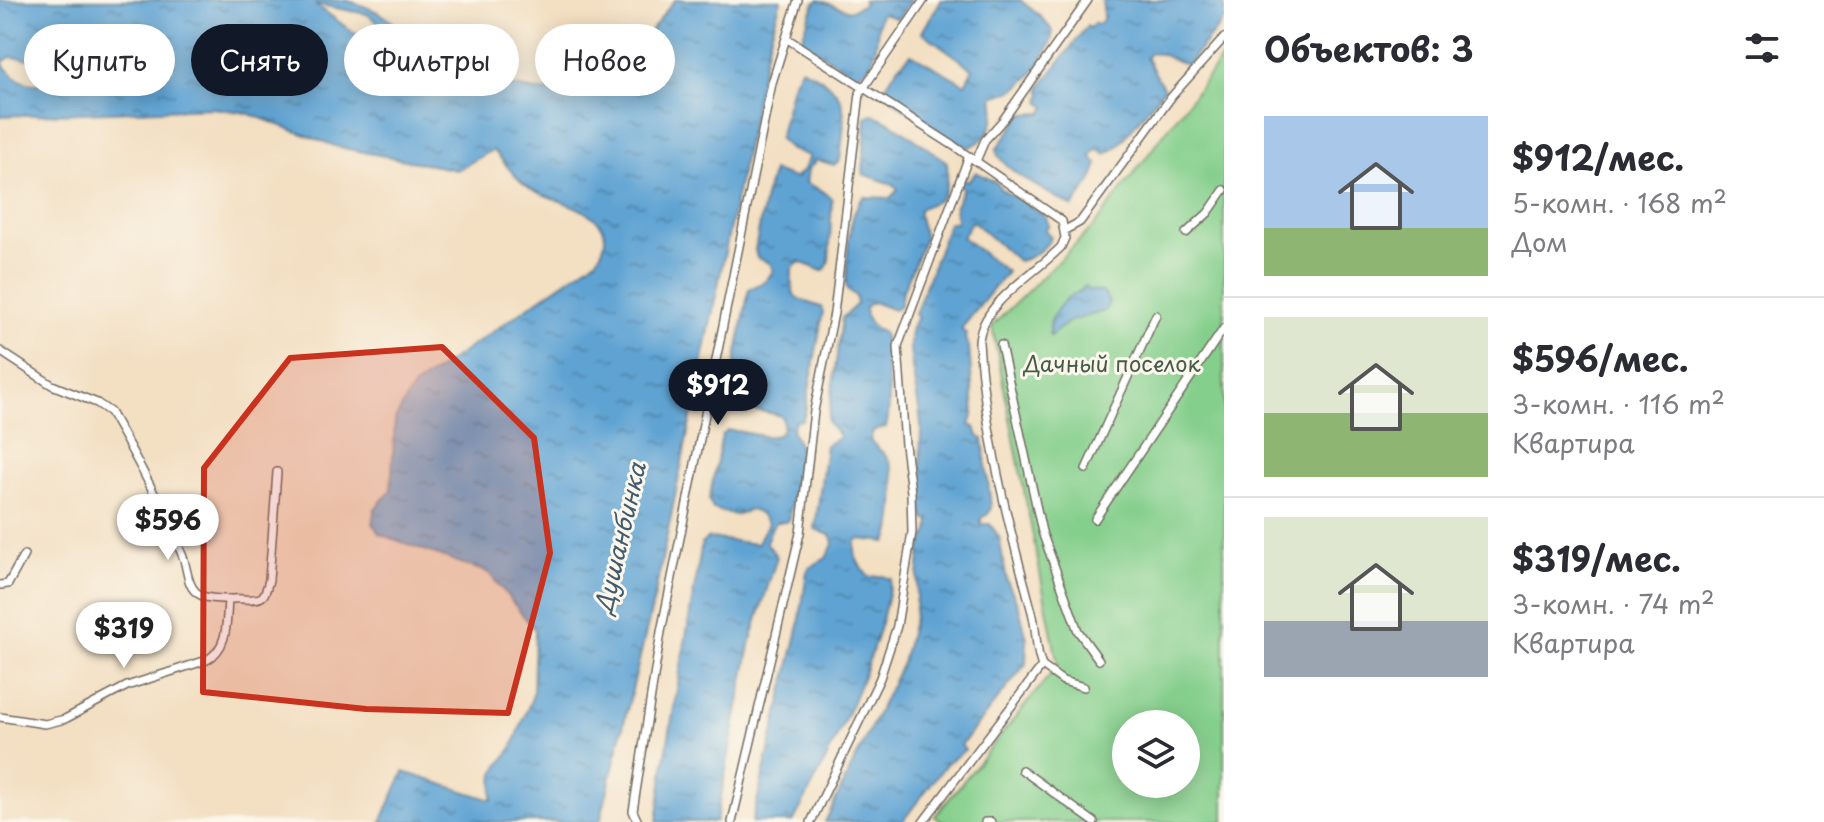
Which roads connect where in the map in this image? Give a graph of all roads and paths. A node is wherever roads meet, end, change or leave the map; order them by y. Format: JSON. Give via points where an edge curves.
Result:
{"nodes":[{"id":1,"x":798,"y":0,"type":"edge"},
{"id":2,"x":924,"y":0,"type":"edge"},
{"id":3,"x":1088,"y":0,"type":"edge"},
{"id":4,"x":786,"y":38,"type":"junction"},
{"id":5,"x":1224,"y":38,"type":"edge"},
{"id":6,"x":862,"y":87,"type":"junction"},
{"id":7,"x":972,"y":159,"type":"junction"},
{"id":8,"x":1224,"y":190,"type":"edge"},
{"id":9,"x":1065,"y":230,"type":"junction"},
{"id":10,"x":1186,"y":233,"type":"dead end"},
{"id":11,"x":1156,"y":315,"type":"dead end"},
{"id":12,"x":1224,"y":328,"type":"edge"},
{"id":13,"x":1001,"y":345,"type":"dead end"},
{"id":14,"x":0,"y":351,"type":"edge"},
{"id":15,"x":1086,"y":469,"type":"dead end"},
{"id":16,"x":277,"y":472,"type":"dead end"},
{"id":17,"x":1095,"y":519,"type":"dead end"},
{"id":18,"x":24,"y":555,"type":"dead end"},
{"id":19,"x":0,"y":585,"type":"edge"},
{"id":20,"x":228,"y":600,"type":"junction"},
{"id":21,"x":1099,"y":660,"type":"dead end"},
{"id":22,"x":1042,"y":666,"type":"junction"},
{"id":23,"x":1084,"y":687,"type":"dead end"},
{"id":24,"x":0,"y":717,"type":"edge"},
{"id":25,"x":1022,"y":770,"type":"dead end"},
{"id":26,"x":638,"y":822,"type":"edge"},
{"id":27,"x":732,"y":822,"type":"edge"},
{"id":28,"x":811,"y":822,"type":"edge"},
{"id":29,"x":923,"y":822,"type":"edge"},
{"id":30,"x":985,"y":822,"type":"edge"},
{"id":31,"x":991,"y":822,"type":"edge"},
{"id":32,"x":1094,"y":822,"type":"edge"}],
"edges":[{"from":1,"to":4,"type":"street"},
{"from":2,"to":6,"type":"street"},
{"from":3,"to":7,"type":"street"},
{"from":4,"to":6,"type":"street"},
{"from":4,"to":26,"type":"street","via":[[772,83],[661,632],[633,811]]},
{"from":5,"to":9,"type":"street","via":[[1172,96],[1080,222]]},
{"from":6,"to":7,"type":"street"},
{"from":6,"to":27,"type":"street","via":[[800,533]]},
{"from":7,"to":9,"type":"street","via":[[1054,214]]},
{"from":7,"to":28,"type":"street","via":[[898,346],[912,532],[897,626],[880,678]]},
{"from":8,"to":10,"type":"street"},
{"from":9,"to":22,"type":"street","via":[[1061,247],[1003,299],[980,331],[986,417]]},
{"from":11,"to":15,"type":"street"},
{"from":12,"to":17,"type":"street"},
{"from":13,"to":21,"type":"street","via":[[1042,532],[1078,631]]},
{"from":14,"to":20,"type":"street","via":[[52,385],[110,412],[161,508],[192,588]]},
{"from":16,"to":20,"type":"street","via":[[265,594],[257,600]]},
{"from":18,"to":19,"type":"street","via":[[8,584]]},
{"from":20,"to":24,"type":"street","via":[[224,640],[207,660],[127,686],[53,723]]},
{"from":22,"to":23,"type":"street","via":[[1063,681]]},
{"from":22,"to":29,"type":"street"},
{"from":25,"to":32,"type":"street"},
{"from":30,"to":31,"type":"street"}]}
